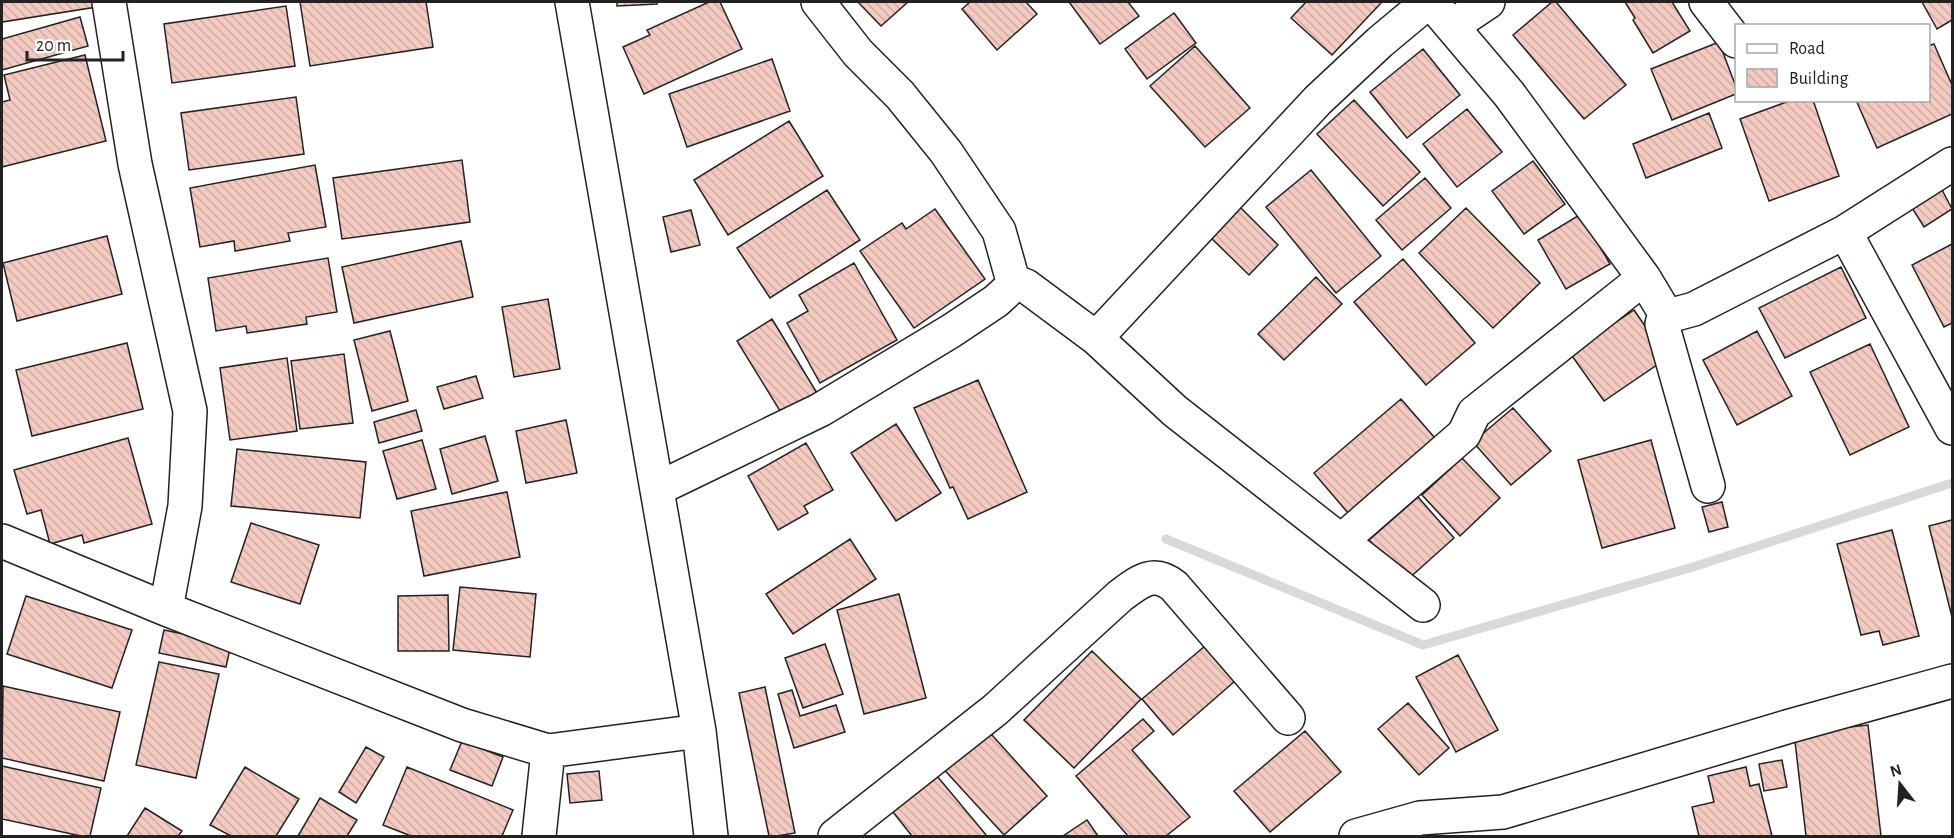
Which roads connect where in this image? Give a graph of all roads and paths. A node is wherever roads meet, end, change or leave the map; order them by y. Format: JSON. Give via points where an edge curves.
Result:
{"nodes":[{"id":1,"x":110,"y":2,"type":"edge"},
{"id":2,"x":572,"y":2,"type":"edge"},
{"id":3,"x":818,"y":2,"type":"edge"},
{"id":4,"x":1488,"y":2,"type":"edge"},
{"id":5,"x":1706,"y":2,"type":"edge"},
{"id":6,"x":1437,"y":10,"type":"edge"},
{"id":7,"x":1735,"y":38,"type":"edge"},
{"id":8,"x":1953,"y":164,"type":"edge"},
{"id":9,"x":1845,"y":232,"type":"junction"},
{"id":10,"x":1644,"y":278,"type":"junction"},
{"id":11,"x":1013,"y":280,"type":"junction"},
{"id":12,"x":1665,"y":313,"type":"junction"},
{"id":13,"x":1096,"y":338,"type":"junction"},
{"id":14,"x":1953,"y":428,"type":"edge"},
{"id":15,"x":1708,"y":486,"type":"dead end"},
{"id":16,"x":657,"y":489,"type":"junction"},
{"id":17,"x":2,"y":541,"type":"edge"},
{"id":18,"x":1341,"y":541,"type":"junction"},
{"id":19,"x":1423,"y":604,"type":"dead end"},
{"id":20,"x":166,"y":609,"type":"junction"},
{"id":21,"x":1953,"y":681,"type":"edge"},
{"id":22,"x":1288,"y":718,"type":"dead end"},
{"id":23,"x":699,"y":731,"type":"junction"},
{"id":24,"x":548,"y":751,"type":"junction"},
{"id":25,"x":1482,"y":825,"type":"edge"},
{"id":26,"x":539,"y":837,"type":"edge"},
{"id":27,"x":711,"y":837,"type":"edge"},
{"id":28,"x":835,"y":837,"type":"edge"},
{"id":29,"x":1356,"y":837,"type":"edge"}],
"edges":[{"from":1,"to":20,"type":"street","via":[[135,164],[190,411],[185,506]]},
{"from":2,"to":16,"type":"street"},
{"from":3,"to":11,"type":"street","via":[[946,152],[999,231]]},
{"from":4,"to":6,"type":"street"},
{"from":5,"to":7,"type":"street"},
{"from":6,"to":10,"type":"street","via":[[1509,94]]},
{"from":6,"to":13,"type":"street","via":[[1380,42],[1318,100]]},
{"from":8,"to":9,"type":"street"},
{"from":9,"to":12,"type":"street","via":[[1694,309]]},
{"from":9,"to":14,"type":"street"},
{"from":10,"to":12,"type":"street"},
{"from":10,"to":18,"type":"street","via":[[1474,413],[1464,434]]},
{"from":11,"to":13,"type":"street"},
{"from":11,"to":16,"type":"street","via":[[996,301],[820,410]]},
{"from":12,"to":15,"type":"street","via":[[1662,324]]},
{"from":13,"to":18,"type":"street","via":[[1175,411]]},
{"from":16,"to":23,"type":"street"},
{"from":17,"to":20,"type":"street"},
{"from":18,"to":19,"type":"street"},
{"from":20,"to":24,"type":"street","via":[[462,724]]},
{"from":21,"to":25,"type":"street","via":[[1503,812]]},
{"from":22,"to":28,"type":"street","via":[[1174,586],[1165,578],[1153,577],[1140,581],[1120,596],[995,710]]},
{"from":23,"to":24,"type":"street"},
{"from":23,"to":27,"type":"street"},
{"from":24,"to":26,"type":"street"},
{"from":25,"to":29,"type":"street","via":[[1420,818]]}]}
